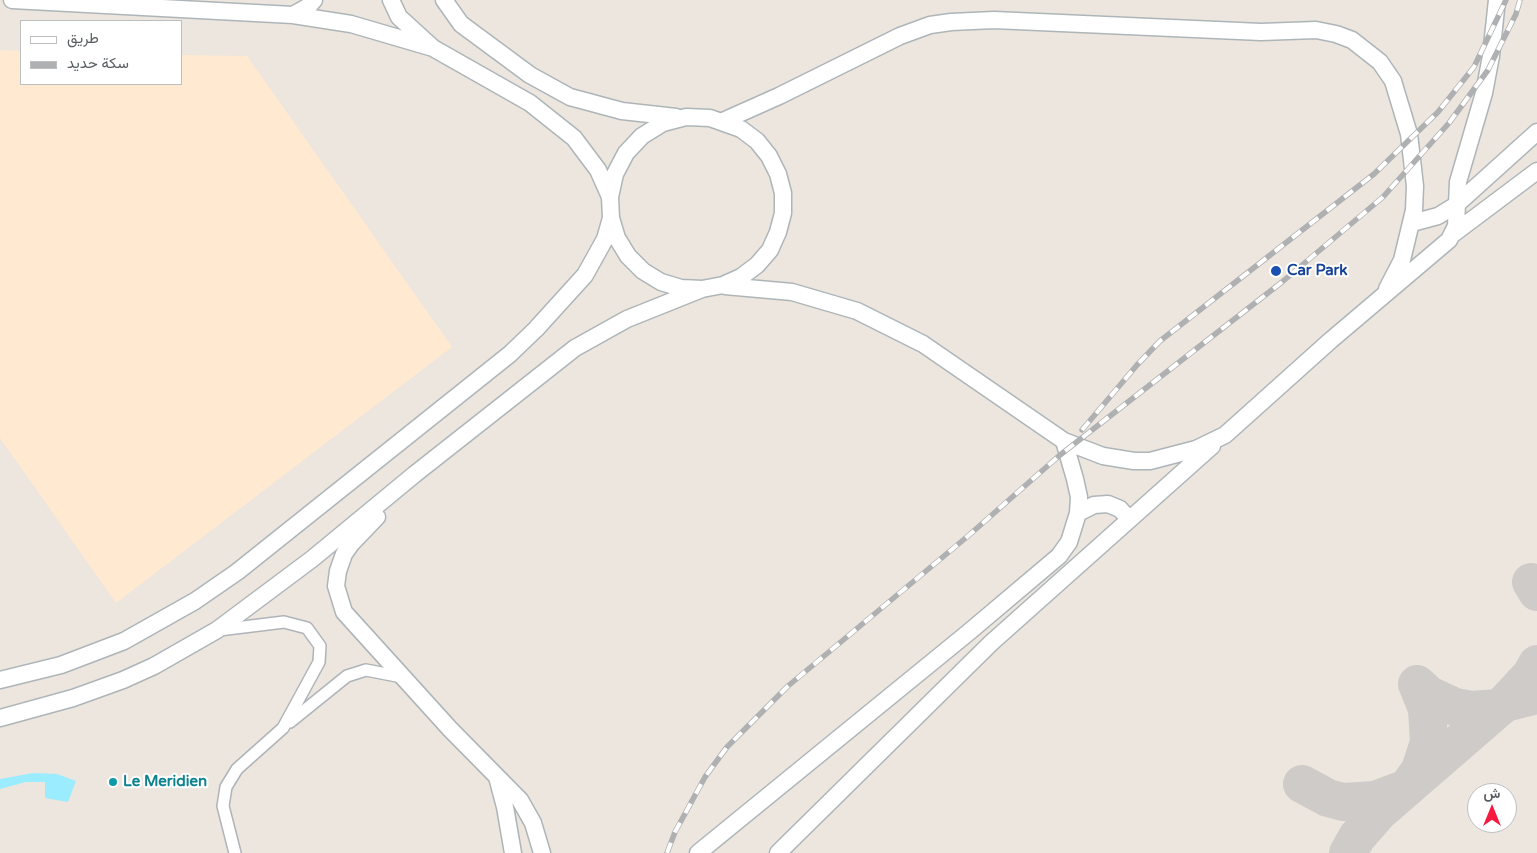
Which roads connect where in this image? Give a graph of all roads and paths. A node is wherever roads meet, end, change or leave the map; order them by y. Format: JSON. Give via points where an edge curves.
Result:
{"nodes":[{"id":1,"x":12,"y":0,"type":"edge"},
{"id":2,"x":314,"y":0,"type":"edge"},
{"id":3,"x":391,"y":0,"type":"edge"},
{"id":4,"x":444,"y":0,"type":"edge"},
{"id":5,"x":1497,"y":0,"type":"edge"},
{"id":6,"x":293,"y":15,"type":"junction"},
{"id":7,"x":432,"y":48,"type":"junction"},
{"id":8,"x":686,"y":117,"type":"junction"},
{"id":9,"x":723,"y":121,"type":"junction"},
{"id":10,"x":1537,"y":132,"type":"edge"},
{"id":11,"x":1537,"y":171,"type":"edge"},
{"id":12,"x":610,"y":197,"type":"junction"},
{"id":13,"x":1456,"y":205,"type":"junction"},
{"id":14,"x":611,"y":218,"type":"junction"},
{"id":15,"x":1412,"y":222,"type":"junction"},
{"id":16,"x":1453,"y":234,"type":"junction"},
{"id":17,"x":723,"y":285,"type":"junction"},
{"id":18,"x":702,"y":289,"type":"junction"},
{"id":19,"x":1382,"y":298,"type":"junction"},
{"id":20,"x":1225,"y":435,"type":"junction"},
{"id":21,"x":1064,"y":440,"type":"junction"},
{"id":22,"x":393,"y":492,"type":"junction"},
{"id":23,"x":1078,"y":513,"type":"junction"},
{"id":24,"x":1129,"y":519,"type":"junction"},
{"id":25,"x":217,"y":630,"type":"junction"},
{"id":26,"x":402,"y":676,"type":"junction"},
{"id":27,"x":0,"y":680,"type":"edge"},
{"id":28,"x":0,"y":718,"type":"edge"},
{"id":29,"x":283,"y":728,"type":"junction"},
{"id":30,"x":496,"y":778,"type":"junction"},
{"id":31,"x":235,"y":853,"type":"edge"},
{"id":32,"x":513,"y":853,"type":"edge"},
{"id":33,"x":542,"y":853,"type":"edge"},
{"id":34,"x":698,"y":853,"type":"edge"},
{"id":35,"x":778,"y":853,"type":"edge"}],
"edges":[{"from":1,"to":6,"type":"main road"},
{"from":2,"to":6,"type":"main road"},
{"from":3,"to":7,"type":"main road","via":[[399,17]]},
{"from":4,"to":8,"type":"main road","via":[[461,24],[530,75],[570,97],[622,111]]},
{"from":5,"to":13,"type":"main road","via":[[1492,56],[1458,182]]},
{"from":6,"to":7,"type":"main road","via":[[351,24]]},
{"from":7,"to":12,"type":"main road","via":[[530,103],[563,129],[587,153]]},
{"from":8,"to":9,"type":"main road"},
{"from":8,"to":12,"type":"main road","via":[[642,136],[626,153],[615,174]]},
{"from":9,"to":15,"type":"main road","via":[[900,36],[930,25],[994,20],[1261,32],[1316,30],[1352,40],[1367,50],[1380,62],[1392,81],[1409,134],[1414,166],[1416,186]]},
{"from":9,"to":17,"type":"main road","via":[[757,141],[769,156],[778,174],[783,203],[778,232],[770,250],[741,277]]},
{"from":10,"to":13,"type":"main road"},
{"from":11,"to":16,"type":"main road"},
{"from":12,"to":14,"type":"main road"},
{"from":13,"to":15,"type":"main road","via":[[1438,216]]},
{"from":13,"to":16,"type":"main road"},
{"from":14,"to":18,"type":"main road","via":[[617,238],[643,271],[661,282],[681,288]]},
{"from":14,"to":27,"type":"main road","via":[[605,239],[586,275],[510,354],[237,572],[187,606],[124,640],[61,665]]},
{"from":15,"to":19,"type":"main road","via":[[1402,260]]},
{"from":16,"to":19,"type":"main road"},
{"from":17,"to":18,"type":"main road"},
{"from":17,"to":21,"type":"main road","via":[[792,292],[858,311],[889,325],[957,365]]},
{"from":18,"to":22,"type":"main road","via":[[627,319],[575,348]]},
{"from":19,"to":20,"type":"main road"},
{"from":20,"to":21,"type":"main road","via":[[1180,454],[1150,461],[1111,458]]},
{"from":20,"to":24,"type":"main road"},
{"from":21,"to":23,"type":"main road","via":[[1076,479]]},
{"from":22,"to":25,"type":"main road","via":[[312,559]]},
{"from":22,"to":26,"type":"main road","via":[[381,512],[344,554],[336,586],[344,612]]},
{"from":23,"to":24,"type":"main road","via":[[1094,505],[1108,504],[1120,509]]},
{"from":23,"to":34,"type":"main road","via":[[1068,542],[1059,556]]},
{"from":24,"to":35,"type":"main road","via":[[990,643]]},
{"from":25,"to":28,"type":"main road","via":[[123,680]]},
{"from":25,"to":29,"type":"street","via":[[284,622],[298,624],[314,634],[320,646],[319,662]]},
{"from":26,"to":29,"type":"street","via":[[366,670],[347,676]]},
{"from":26,"to":30,"type":"main road"},
{"from":29,"to":31,"type":"street","via":[[237,768],[226,787],[223,806]]},
{"from":30,"to":32,"type":"main road"},
{"from":30,"to":33,"type":"main road","via":[[527,812]]}]}
